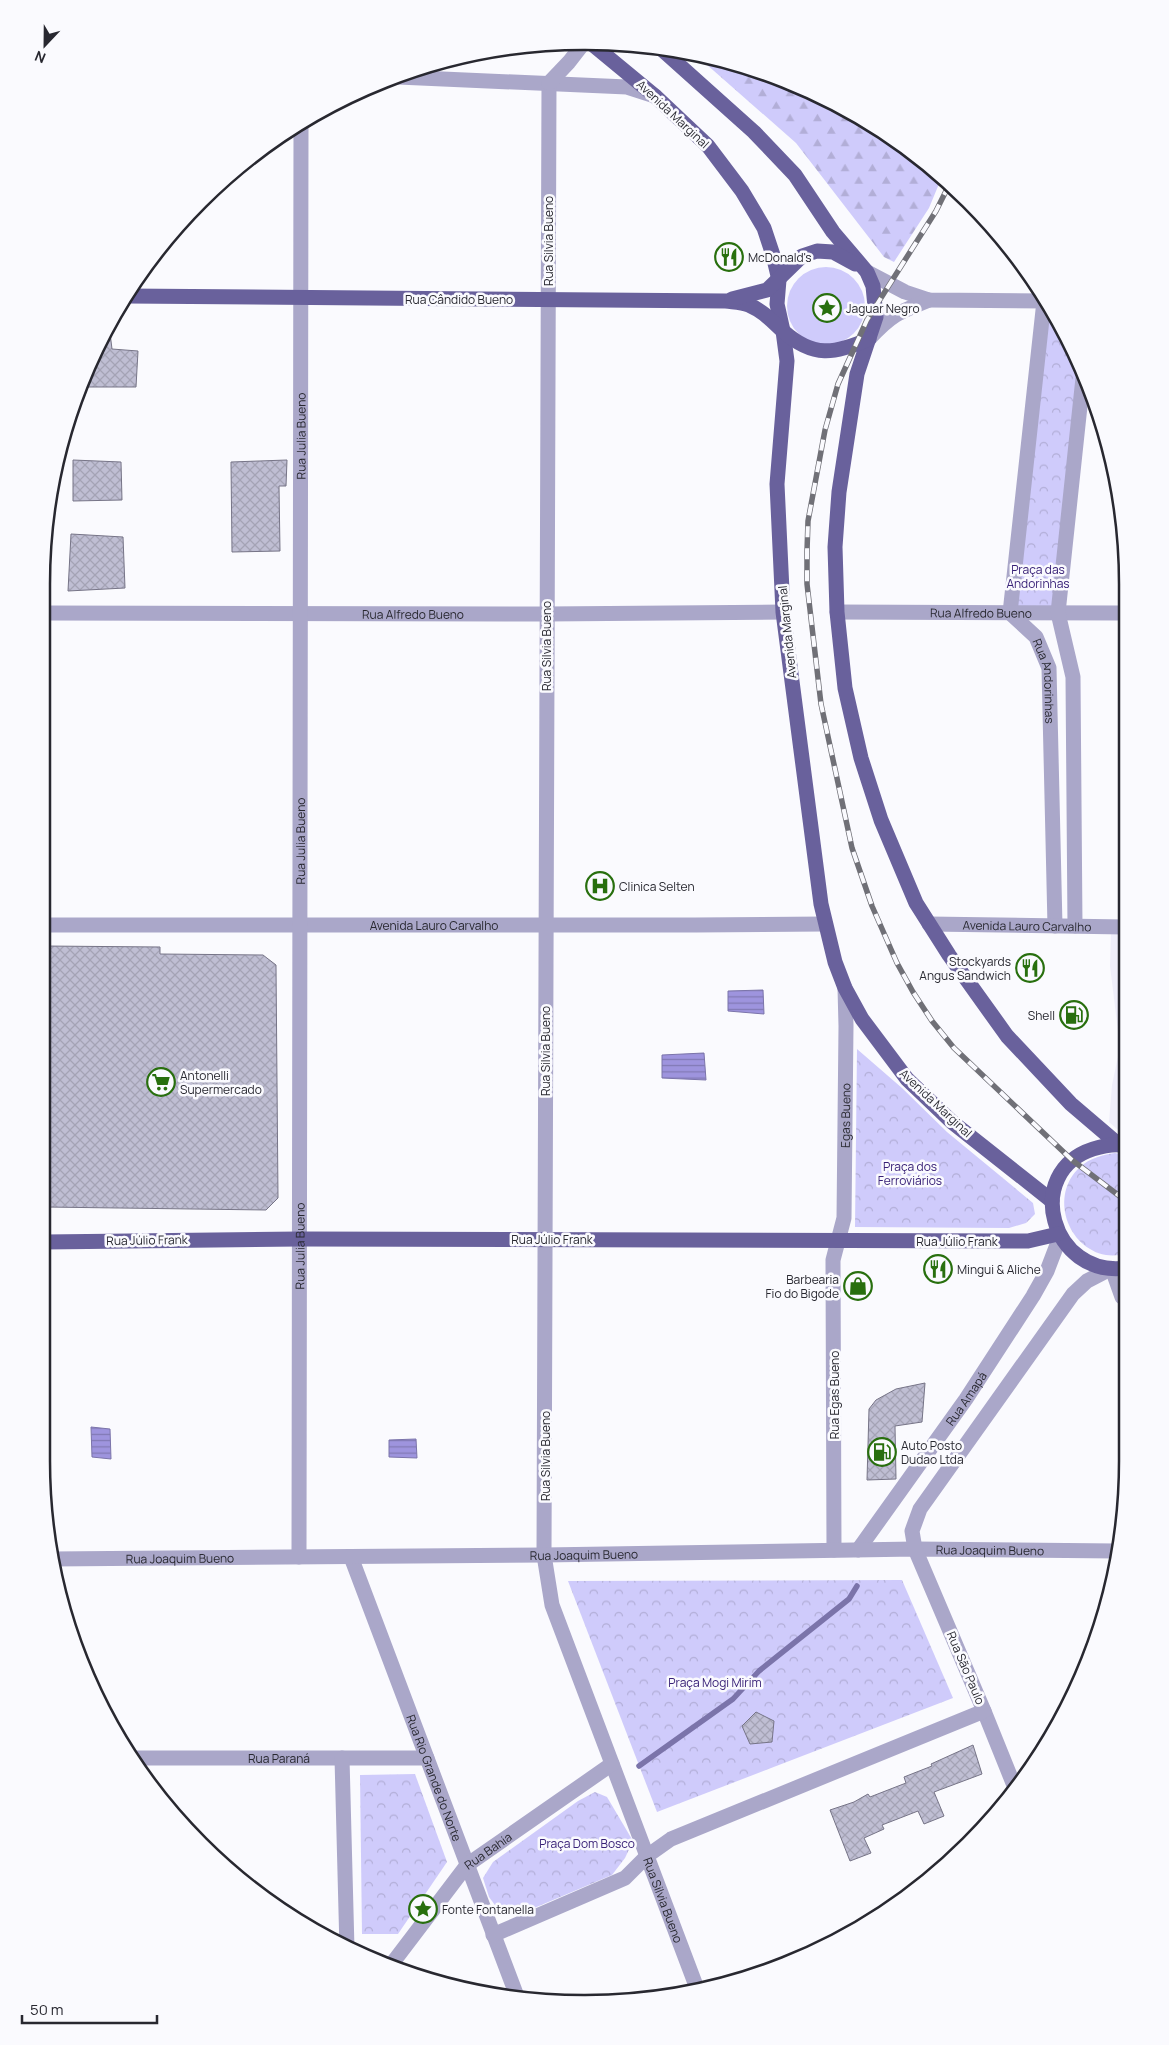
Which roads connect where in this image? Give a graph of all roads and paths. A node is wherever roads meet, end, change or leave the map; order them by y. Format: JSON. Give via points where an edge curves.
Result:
{"nodes":[{"id":1,"x":579,"y":50,"type":"edge"},
{"id":2,"x":600,"y":50,"type":"edge"},
{"id":3,"x":671,"y":57,"type":"edge"},
{"id":4,"x":414,"y":78,"type":"edge"},
{"id":5,"x":549,"y":83,"type":"junction"},
{"id":6,"x":655,"y":96,"type":"junction"},
{"id":7,"x":301,"y":132,"type":"edge"},
{"id":8,"x":867,"y":272,"type":"junction"},
{"id":9,"x":779,"y":280,"type":"junction"},
{"id":10,"x":135,"y":296,"type":"edge"},
{"id":11,"x":300,"y":298,"type":"junction"},
{"id":12,"x":548,"y":299,"type":"junction"},
{"id":13,"x":726,"y":300,"type":"junction"},
{"id":14,"x":929,"y":300,"type":"junction"},
{"id":15,"x":1037,"y":301,"type":"edge"},
{"id":16,"x":1044,"y":312,"type":"edge"},
{"id":17,"x":783,"y":332,"type":"junction"},
{"id":18,"x":869,"y":339,"type":"junction"},
{"id":19,"x":1082,"y":390,"type":"edge"},
{"id":20,"x":783,"y":612,"type":"junction"},
{"id":21,"x":837,"y":612,"type":"junction"},
{"id":22,"x":50,"y":613,"type":"edge"},
{"id":23,"x":1010,"y":613,"type":"junction"},
{"id":24,"x":1058,"y":613,"type":"junction"},
{"id":25,"x":1119,"y":613,"type":"edge"},
{"id":26,"x":300,"y":614,"type":"junction"},
{"id":27,"x":546,"y":614,"type":"junction"},
{"id":28,"x":299,"y":924,"type":"junction"},
{"id":29,"x":825,"y":924,"type":"junction"},
{"id":30,"x":929,"y":924,"type":"junction"},
{"id":31,"x":50,"y":925,"type":"edge"},
{"id":32,"x":545,"y":925,"type":"junction"},
{"id":33,"x":1055,"y":926,"type":"junction"},
{"id":34,"x":1075,"y":926,"type":"junction"},
{"id":35,"x":1119,"y":927,"type":"edge"},
{"id":36,"x":845,"y":988,"type":"junction"},
{"id":37,"x":1119,"y":1143,"type":"edge"},
{"id":38,"x":1119,"y":1145,"type":"edge"},
{"id":39,"x":1052,"y":1201,"type":"junction"},
{"id":40,"x":1059,"y":1236,"type":"junction"},
{"id":41,"x":299,"y":1238,"type":"junction"},
{"id":42,"x":544,"y":1239,"type":"junction"},
{"id":43,"x":838,"y":1240,"type":"junction"},
{"id":44,"x":50,"y":1242,"type":"edge"},
{"id":45,"x":1116,"y":1269,"type":"edge"},
{"id":46,"x":1119,"y":1283,"type":"edge"},
{"id":47,"x":915,"y":1549,"type":"junction"},
{"id":48,"x":834,"y":1550,"type":"junction"},
{"id":49,"x":858,"y":1550,"type":"junction"},
{"id":50,"x":1111,"y":1551,"type":"edge"},
{"id":51,"x":544,"y":1555,"type":"junction"},
{"id":52,"x":298,"y":1557,"type":"junction"},
{"id":53,"x":351,"y":1557,"type":"junction"},
{"id":54,"x":59,"y":1559,"type":"edge"},
{"id":55,"x":984,"y":1711,"type":"junction"},
{"id":56,"x":141,"y":1758,"type":"edge"},
{"id":57,"x":342,"y":1758,"type":"junction"},
{"id":58,"x":427,"y":1758,"type":"junction"},
{"id":59,"x":612,"y":1764,"type":"junction"},
{"id":60,"x":1012,"y":1781,"type":"edge"},
{"id":61,"x":647,"y":1856,"type":"junction"},
{"id":62,"x":467,"y":1865,"type":"junction"},
{"id":63,"x":493,"y":1935,"type":"junction"},
{"id":64,"x":346,"y":1939,"type":"edge"},
{"id":65,"x":395,"y":1960,"type":"edge"},
{"id":66,"x":695,"y":1984,"type":"edge"},
{"id":67,"x":514,"y":1990,"type":"edge"}],
"edges":[{"from":1,"to":5,"type":"street"},
{"from":2,"to":6,"type":"main road","name":"Avenida Marginal"},
{"from":3,"to":8,"type":"main road","via":[[754,132],[795,175],[833,232]]},
{"from":4,"to":5,"type":"street"},
{"from":5,"to":6,"type":"street","via":[[627,88]]},
{"from":5,"to":12,"type":"street","name":"Rua Silvia Bueno"},
{"from":6,"to":9,"type":"main road","name":"Avenida Marginal","via":[[708,146],[742,191],[764,228]]},
{"from":7,"to":11,"type":"street","name":"Rua Julia Bueno"},
{"from":8,"to":9,"type":"main road","via":[[833,252],[817,251],[802,256]]},
{"from":8,"to":14,"type":"street","via":[[905,292]]},
{"from":8,"to":18,"type":"main road","via":[[873,286],[876,317]]},
{"from":9,"to":13,"type":"main road","via":[[767,290]]},
{"from":9,"to":17,"type":"main road","name":"Avenida Marginal","via":[[777,304]]},
{"from":10,"to":11,"type":"main road","name":"Rua Cândido Bueno"},
{"from":11,"to":12,"type":"main road","name":"Rua Cândido Bueno"},
{"from":11,"to":26,"type":"street","name":"Rua Julia Bueno"},
{"from":12,"to":13,"type":"main road","name":"Rua Cândido Bueno"},
{"from":12,"to":27,"type":"street","name":"Rua Silvia Bueno"},
{"from":13,"to":17,"type":"main road","name":"Rua Cândido Bueno","via":[[747,304],[765,314]]},
{"from":14,"to":15,"type":"street"},
{"from":14,"to":18,"type":"street","via":[[887,319]]},
{"from":16,"to":23,"type":"street"},
{"from":17,"to":18,"type":"main road","via":[[798,344],[814,350],[847,349]]},
{"from":17,"to":20,"type":"main road","name":"Avenida Marginal","via":[[787,360],[777,484]]},
{"from":18,"to":21,"type":"main road","via":[[857,374],[838,492],[835,547]]},
{"from":19,"to":24,"type":"street","name":"Rua Andorinhas"},
{"from":20,"to":27,"type":"street","name":"Rua Alfredo Bueno"},
{"from":20,"to":29,"type":"main road","name":"Avenida Marginal"},
{"from":21,"to":23,"type":"street","name":"Rua Alfredo Bueno"},
{"from":21,"to":30,"type":"main road","via":[[845,688],[861,758],[885,830],[916,903]]},
{"from":22,"to":26,"type":"street","name":"Rua Alfredo Bueno"},
{"from":23,"to":24,"type":"street","name":"Rua Alfredo Bueno"},
{"from":23,"to":33,"type":"street","name":"Rua Andorinhas","via":[[1036,637],[1049,668]]},
{"from":24,"to":25,"type":"street","name":"Rua Alfredo Bueno"},
{"from":24,"to":34,"type":"street","name":"Rua Andorinhas","via":[[1073,677]]},
{"from":26,"to":27,"type":"street","name":"Rua Alfredo Bueno"},
{"from":26,"to":28,"type":"street","name":"Rua Julia Bueno"},
{"from":27,"to":32,"type":"street","name":"Rua Silvia Bueno"},
{"from":28,"to":31,"type":"street","name":"Avenida Lauro Carvalho"},
{"from":28,"to":32,"type":"street","name":"Avenida Lauro Carvalho"},
{"from":28,"to":41,"type":"street","name":"Rua Julia Bueno"},
{"from":29,"to":32,"type":"street","name":"Avenida Lauro Carvalho"},
{"from":29,"to":36,"type":"main road","name":"Avenida Marginal"},
{"from":30,"to":33,"type":"street","name":"Avenida Lauro Carvalho"},
{"from":30,"to":37,"type":"main road","via":[[1007,1036],[1071,1104]]},
{"from":32,"to":42,"type":"street","name":"Rua Silvia Bueno"},
{"from":33,"to":34,"type":"street","name":"Avenida Lauro Carvalho"},
{"from":34,"to":35,"type":"street","name":"Avenida Lauro Carvalho"},
{"from":36,"to":39,"type":"main road","name":"Avenida Marginal","via":[[867,1027],[907,1079],[952,1122]]},
{"from":36,"to":43,"type":"street","name":"Egas Bueno","via":[[844,1218]]},
{"from":38,"to":39,"type":"main road","via":[[1086,1151],[1072,1160],[1055,1186]]},
{"from":39,"to":40,"type":"main road"},
{"from":40,"to":43,"type":"main road","name":"Rua Júlio Frank","via":[[1028,1241]]},
{"from":40,"to":45,"type":"main road","via":[[1081,1259],[1094,1266]]},
{"from":40,"to":49,"type":"street","name":"Rua Amapá","via":[[1047,1271],[1033,1296],[966,1399]]},
{"from":41,"to":42,"type":"main road","name":"Rua Júlio Frank"},
{"from":41,"to":44,"type":"main road","name":"Rua Júlio Frank"},
{"from":41,"to":52,"type":"street","name":"Rua Julia Bueno"},
{"from":42,"to":43,"type":"main road","name":"Rua Júlio Frank"},
{"from":42,"to":51,"type":"street","name":"Rua Silvia Bueno"},
{"from":43,"to":48,"type":"street","name":"Rua Egas Bueno","via":[[834,1260]]},
{"from":45,"to":46,"type":"street"},
{"from":45,"to":47,"type":"street","name":"Rua Amapá","via":[[1087,1281],[1073,1294],[920,1509],[912,1531]]},
{"from":47,"to":49,"type":"street","name":"Rua Joaquim Bueno"},
{"from":47,"to":50,"type":"street","name":"Rua Joaquim Bueno"},
{"from":47,"to":55,"type":"street","name":"Rua São Paulo"},
{"from":48,"to":49,"type":"street","name":"Rua Joaquim Bueno"},
{"from":48,"to":51,"type":"street","name":"Rua Joaquim Bueno"},
{"from":51,"to":53,"type":"street","name":"Rua Joaquim Bueno"},
{"from":51,"to":59,"type":"street","name":"Rua Silvia Bueno","via":[[552,1605]]},
{"from":52,"to":53,"type":"street","name":"Rua Joaquim Bueno"},
{"from":52,"to":54,"type":"street","name":"Rua Joaquim Bueno"},
{"from":53,"to":58,"type":"street","name":"Rua Rio Grande do Norte"},
{"from":55,"to":60,"type":"street","name":"Rua São Paulo"},
{"from":55,"to":61,"type":"street","via":[[671,1839]]},
{"from":56,"to":57,"type":"street","name":"Rua Paraná"},
{"from":57,"to":58,"type":"street","name":"Rua Paraná"},
{"from":57,"to":64,"type":"street"},
{"from":58,"to":62,"type":"street","name":"Rua Rio Grande do Norte"},
{"from":59,"to":61,"type":"street","name":"Rua Silvia Bueno"},
{"from":59,"to":62,"type":"street","name":"Rua Bahia"},
{"from":61,"to":63,"type":"street","via":[[625,1878]]},
{"from":61,"to":66,"type":"street","name":"Rua Silvia Bueno"},
{"from":62,"to":63,"type":"street","name":"Rua Rio Grande do Norte"},
{"from":62,"to":65,"type":"street","name":"Rua Bahia"},
{"from":63,"to":67,"type":"street","name":"Rua Rio Grande do Norte"}]}
